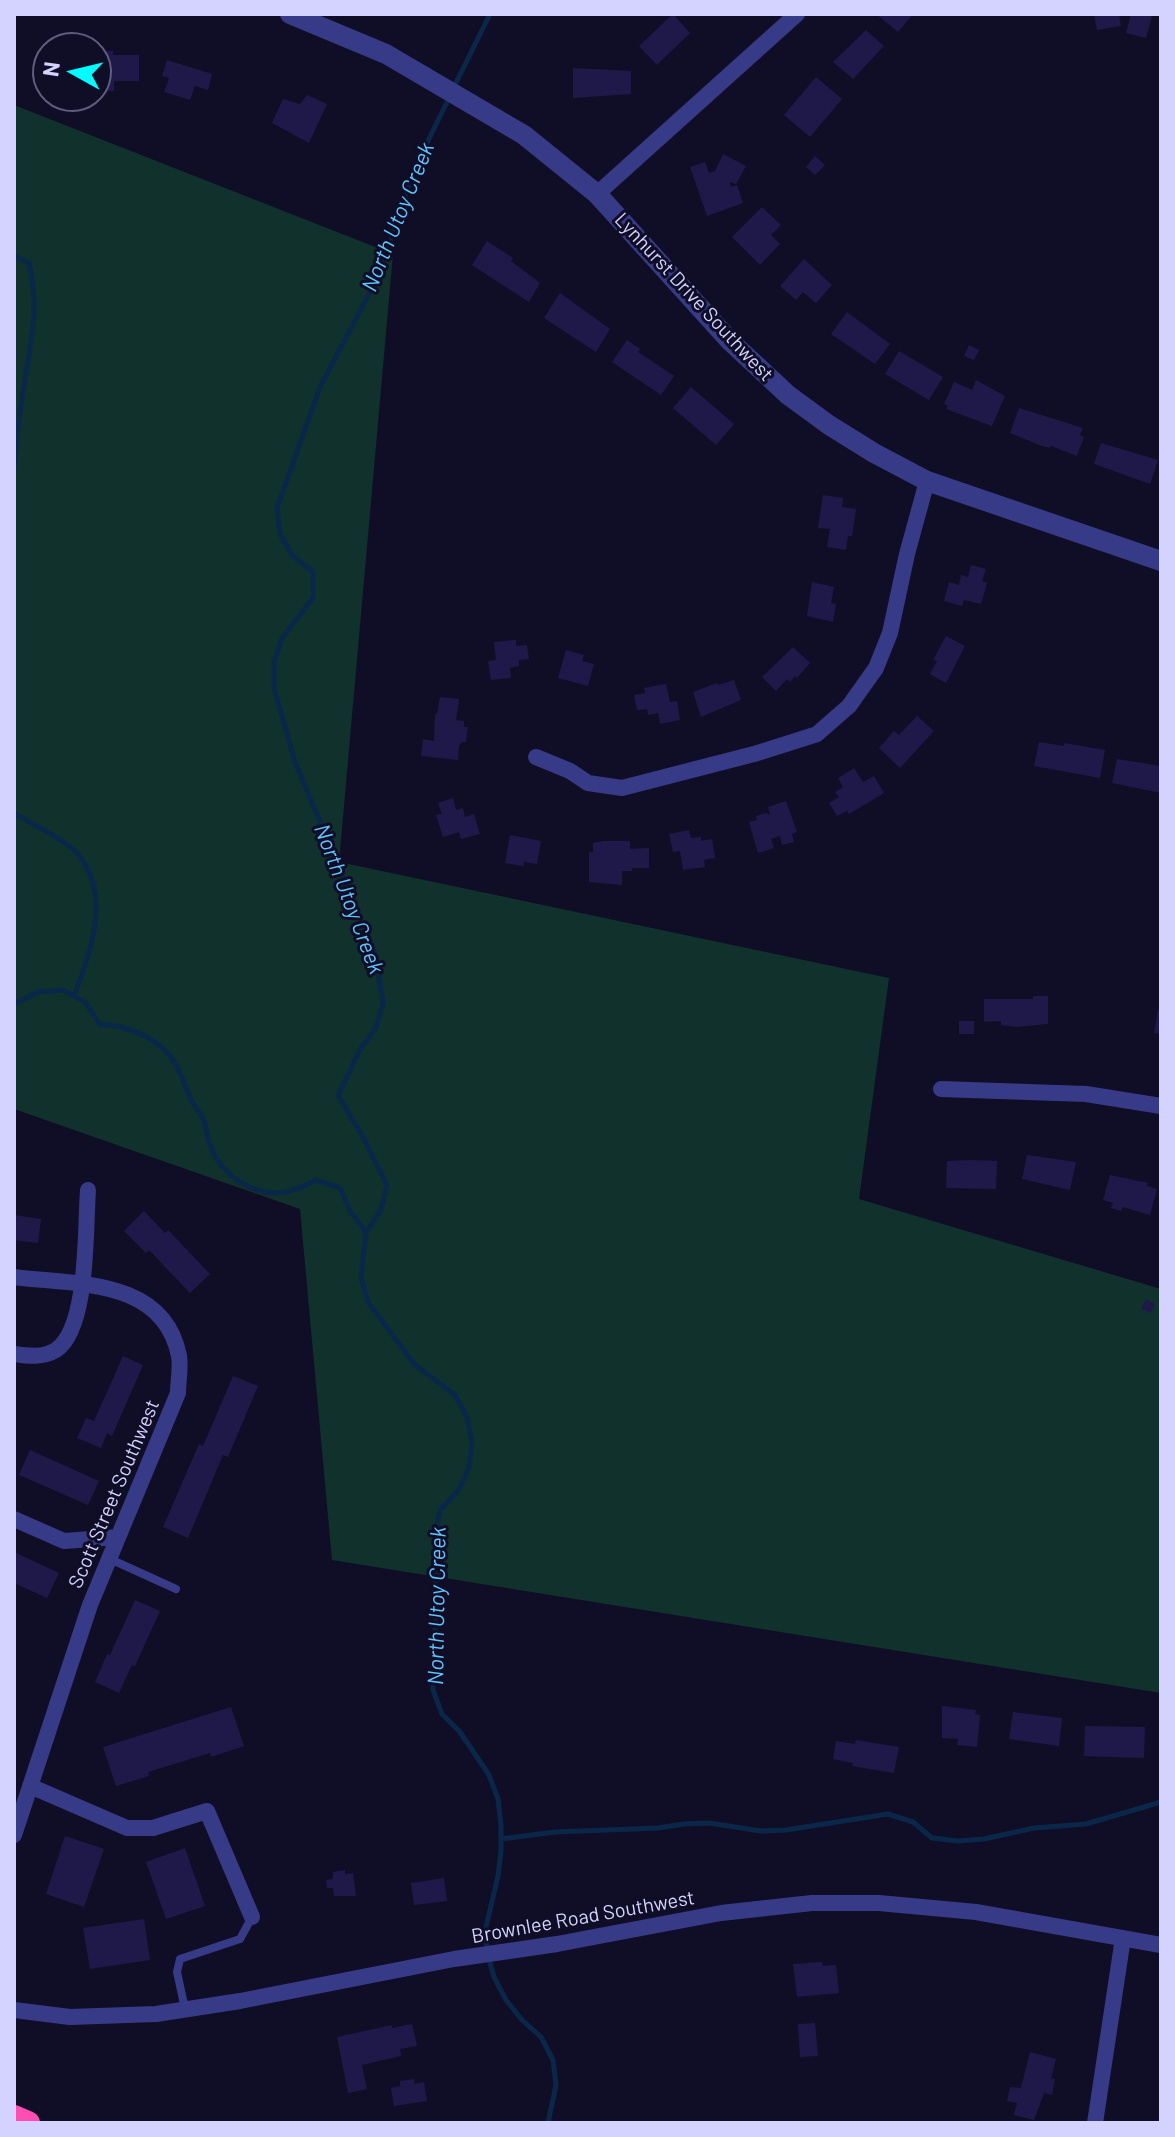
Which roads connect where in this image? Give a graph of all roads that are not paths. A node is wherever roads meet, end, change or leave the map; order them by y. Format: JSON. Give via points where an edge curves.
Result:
{"nodes":[{"id":1,"x":290,"y":14,"type":"edge"},
{"id":2,"x":797,"y":14,"type":"edge"},
{"id":3,"x":597,"y":194,"type":"junction"},
{"id":4,"x":927,"y":481,"type":"junction"},
{"id":5,"x":1161,"y":561,"type":"edge"},
{"id":6,"x":536,"y":757,"type":"dead end"},
{"id":7,"x":941,"y":1089,"type":"dead end"},
{"id":8,"x":1161,"y":1106,"type":"edge"},
{"id":9,"x":88,"y":1190,"type":"dead end"},
{"id":10,"x":14,"y":1277,"type":"edge"},
{"id":11,"x":82,"y":1285,"type":"junction"},
{"id":12,"x":14,"y":1354,"type":"edge"},
{"id":13,"x":14,"y":1519,"type":"edge"},
{"id":14,"x":118,"y":1537,"type":"junction"},
{"id":15,"x":109,"y":1559,"type":"junction"},
{"id":16,"x":176,"y":1589,"type":"dead end"},
{"id":17,"x":23,"y":1795,"type":"edge"},
{"id":18,"x":14,"y":1835,"type":"edge"},
{"id":19,"x":252,"y":1917,"type":"joint"},
{"id":20,"x":1123,"y":1938,"type":"junction"},
{"id":21,"x":1161,"y":1945,"type":"edge"},
{"id":22,"x":14,"y":2010,"type":"edge"},
{"id":23,"x":185,"y":2010,"type":"junction"},
{"id":24,"x":14,"y":2117,"type":"edge"},
{"id":25,"x":28,"y":2123,"type":"edge"},
{"id":26,"x":1095,"y":2123,"type":"edge"}],
"edges":[{"from":1,"to":3,"type":"street","name":"Lynhurst Drive Southwest","via":[[386,54],[524,135]]},
{"from":2,"to":3,"type":"street"},
{"from":3,"to":4,"type":"street","name":"Lynhurst Drive Southwest","via":[[730,341],[788,395],[874,453]]},
{"from":4,"to":5,"type":"street","name":"Lynhurst Drive Southwest"},
{"from":4,"to":6,"type":"street","via":[[890,633],[876,668],[849,706],[817,734],[622,788],[588,783]]},
{"from":7,"to":8,"type":"street","via":[[1086,1094]]},
{"from":9,"to":11,"type":"street"},
{"from":10,"to":11,"type":"street","name":"Scott Street Southwest"},
{"from":11,"to":12,"type":"street","via":[[67,1340],[48,1355]]},
{"from":11,"to":14,"type":"street","name":"Scott Street Southwest","via":[[122,1290],[146,1302],[165,1322],[179,1356],[178,1393]]},
{"from":13,"to":14,"type":"street","via":[[64,1541]]},
{"from":14,"to":15,"type":"street","name":"Scott Street Southwest"},
{"from":15,"to":16,"type":"lane"},
{"from":15,"to":17,"type":"street","name":"Scott Street Southwest"},
{"from":17,"to":18,"type":"street","name":"Scott Street Southwest"},
{"from":17,"to":19,"type":"street","via":[[127,1828],[153,1828],[207,1811]]},
{"from":19,"to":23,"type":"lane","via":[[240,1939],[180,1959],[177,1972]]},
{"from":20,"to":21,"type":"street","name":"Brownlee Road Southwest"},
{"from":20,"to":23,"type":"street","name":"Brownlee Road Southwest","via":[[976,1912],[812,1903],[721,1913]]},
{"from":20,"to":26,"type":"street"},
{"from":22,"to":23,"type":"street","name":"Brownlee Road Southwest","via":[[70,2017]]},
{"from":24,"to":25,"type":"highway"}]}
